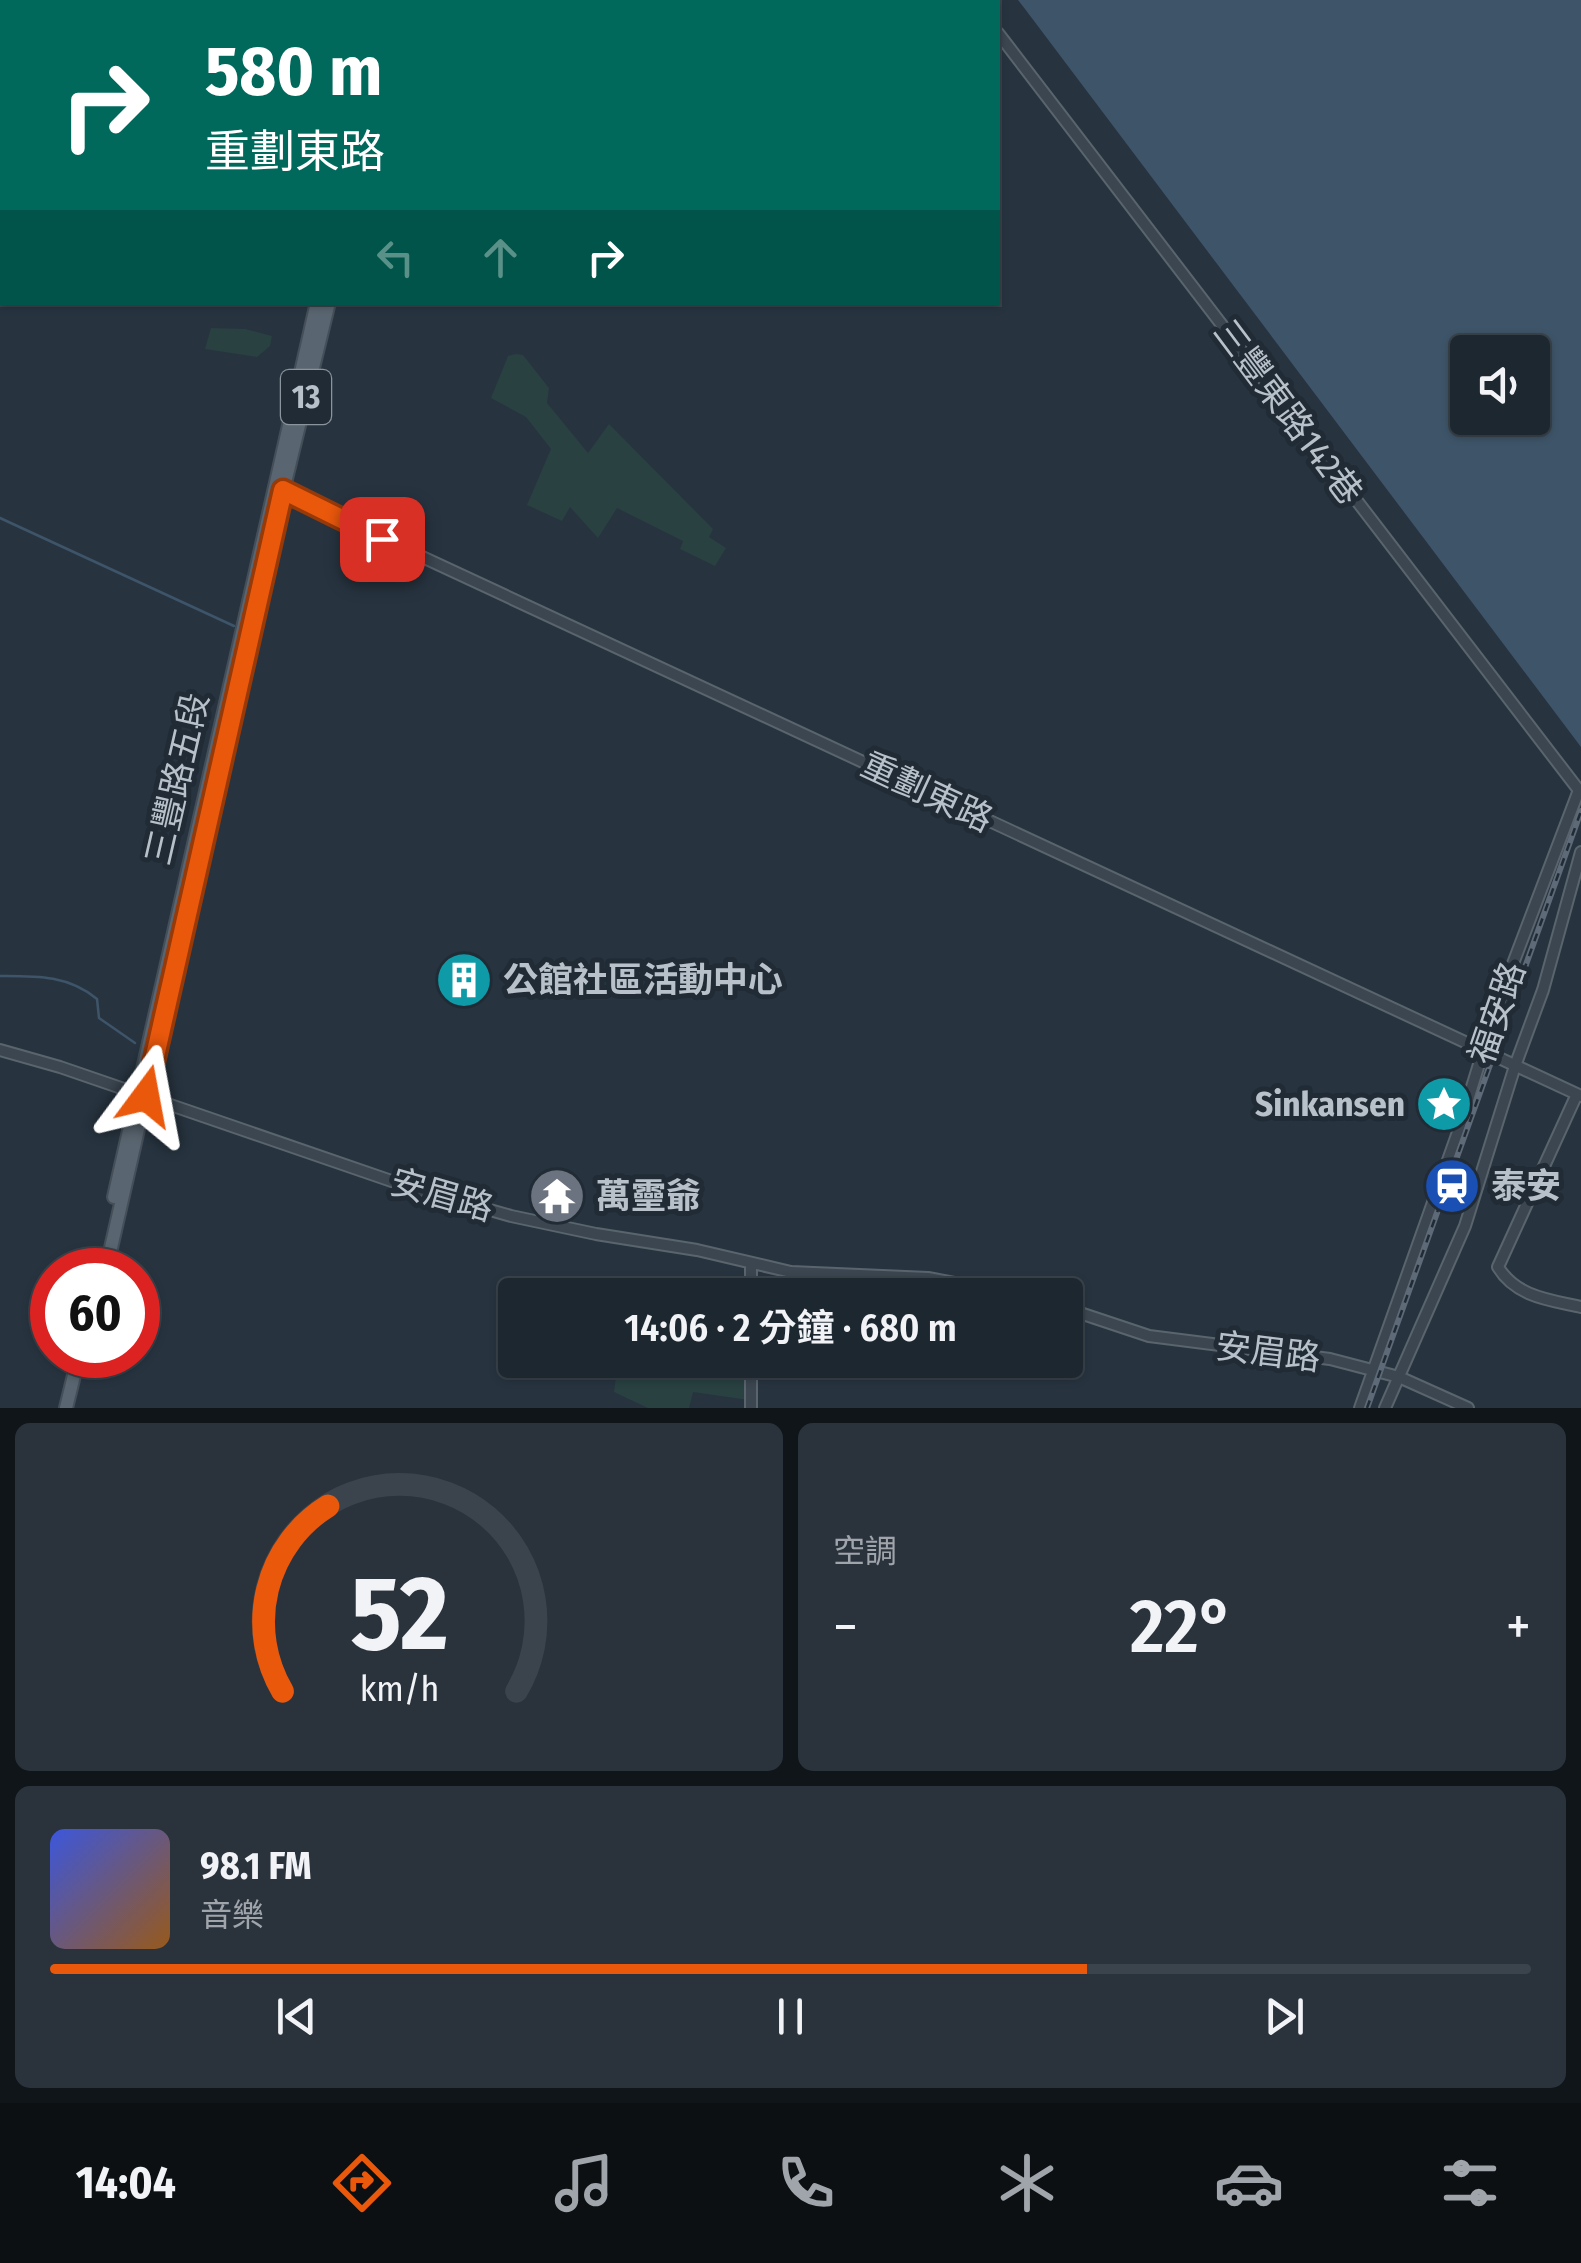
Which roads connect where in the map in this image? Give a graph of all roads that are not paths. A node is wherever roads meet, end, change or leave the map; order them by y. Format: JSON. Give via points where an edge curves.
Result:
{"nodes":[{"id":1,"x":1000,"y":36,"type":"edge"},
{"id":2,"x":316,"y":305,"type":"edge"},
{"id":3,"x":328,"y":305,"type":"edge"},
{"id":4,"x":278,"y":489,"type":"junction"},
{"id":5,"x":1580,"y":791,"type":"edge"},
{"id":6,"x":1581,"y":852,"type":"edge"},
{"id":7,"x":0,"y":1050,"type":"edge"},
{"id":8,"x":1482,"y":1050,"type":"junction"},
{"id":9,"x":1516,"y":1066,"type":"junction"},
{"id":10,"x":142,"y":1095,"type":"junction"},
{"id":11,"x":1579,"y":1095,"type":"edge"},
{"id":12,"x":104,"y":1248,"type":"edge"},
{"id":13,"x":111,"y":1248,"type":"edge"},
{"id":14,"x":751,"y":1263,"type":"junction"},
{"id":15,"x":751,"y":1278,"type":"edge"},
{"id":16,"x":928,"y":1278,"type":"edge"},
{"id":17,"x":1581,"y":1307,"type":"edge"},
{"id":18,"x":1083,"y":1314,"type":"edge"},
{"id":19,"x":1373,"y":1371,"type":"junction"},
{"id":20,"x":1399,"y":1377,"type":"junction"},
{"id":21,"x":73,"y":1378,"type":"edge"},
{"id":22,"x":82,"y":1378,"type":"edge"},
{"id":23,"x":751,"y":1378,"type":"edge"},
{"id":24,"x":66,"y":1408,"type":"edge"},
{"id":25,"x":75,"y":1408,"type":"edge"},
{"id":26,"x":751,"y":1408,"type":"edge"},
{"id":27,"x":1360,"y":1408,"type":"edge"},
{"id":28,"x":1386,"y":1408,"type":"edge"},
{"id":29,"x":1468,"y":1408,"type":"edge"}],
"edges":[{"from":1,"to":5,"type":"street","name":"三豐東路142巷"},
{"from":2,"to":4,"type":"main road","name":"三豐路五段","number":"13"},
{"from":3,"to":4,"type":"main road","name":"三豐路五段","number":"13"},
{"from":4,"to":8,"type":"street","name":"重劃東路"},
{"from":4,"to":10,"type":"main road","name":"三豐路五段","number":"13"},
{"from":5,"to":8,"type":"street","name":"福安路"},
{"from":6,"to":9,"type":"street","name":"福安路"},
{"from":7,"to":10,"type":"street","name":"安眉路"},
{"from":8,"to":9,"type":"street","name":"重劃東路"},
{"from":8,"to":19,"type":"street","name":"福安路"},
{"from":9,"to":11,"type":"street","name":"重劃東路"},
{"from":9,"to":20,"type":"street","name":"福安路","via":[[1465,1226]]},
{"from":10,"to":12,"type":"main road","name":"三豐路五段","number":"13"},
{"from":10,"to":13,"type":"main road","name":"三豐路五段","number":"13"},
{"from":10,"to":14,"type":"street","name":"安眉路","via":[[436,1196]]},
{"from":11,"to":17,"type":"street","via":[[1498,1268],[1528,1294]]},
{"from":14,"to":15,"type":"street"},
{"from":14,"to":16,"type":"street","name":"安眉路","via":[[831,1276]]},
{"from":18,"to":19,"type":"street","name":"安眉路","via":[[1149,1336],[1330,1359]]},
{"from":19,"to":20,"type":"street","name":"安眉路"},
{"from":19,"to":27,"type":"street","name":"福安路"},
{"from":20,"to":28,"type":"street","name":"福安路"},
{"from":20,"to":29,"type":"street","name":"安眉路"},
{"from":21,"to":24,"type":"main road"},
{"from":22,"to":25,"type":"main road"},
{"from":23,"to":26,"type":"street"}]}
